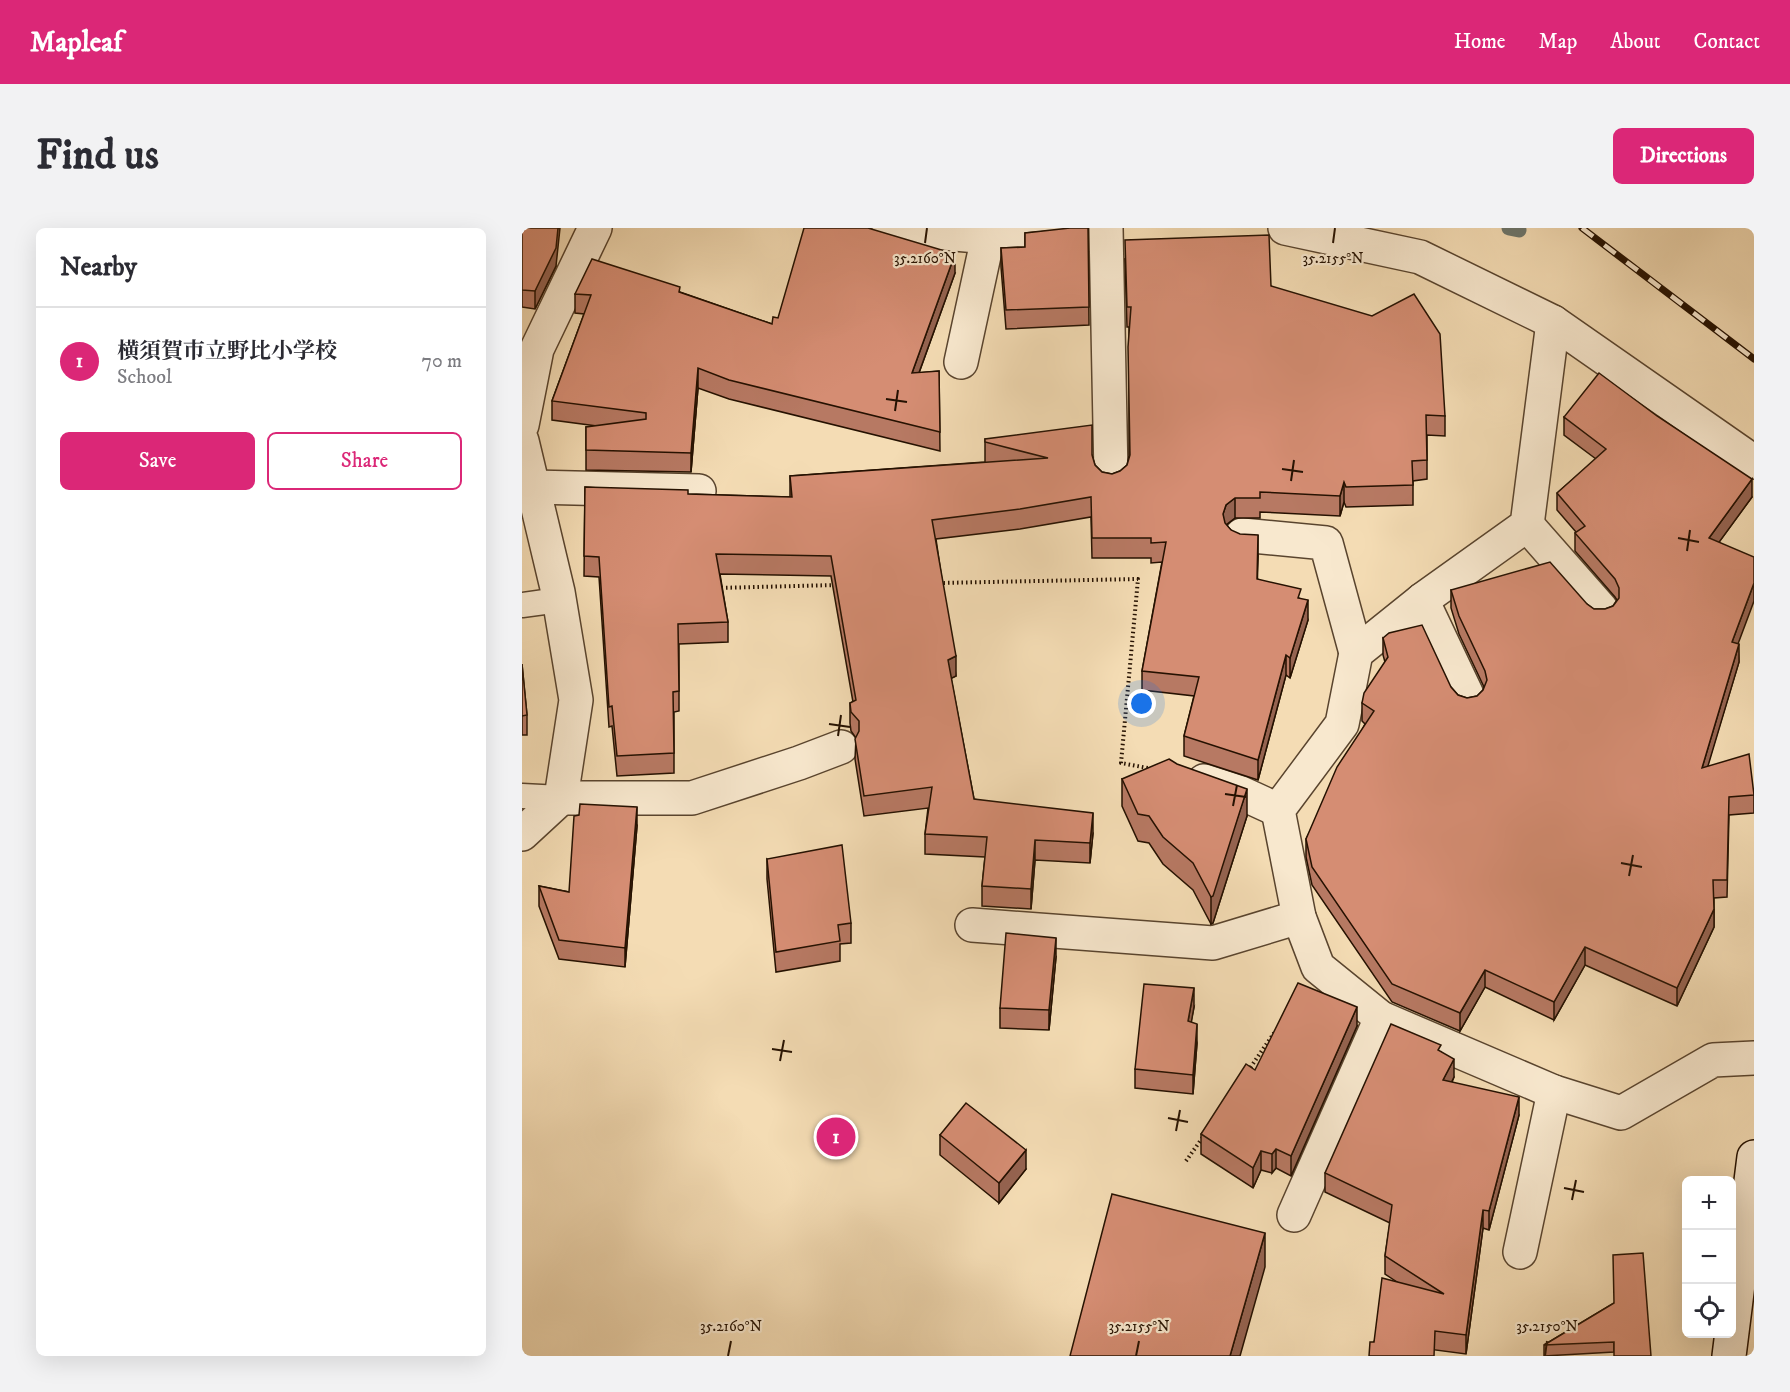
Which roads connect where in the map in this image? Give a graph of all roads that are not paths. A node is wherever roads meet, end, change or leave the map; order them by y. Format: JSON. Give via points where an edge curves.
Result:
{"nodes":[{"id":1,"x":595,"y":228,"type":"edge"},
{"id":2,"x":889,"y":228,"type":"edge"},
{"id":3,"x":1068,"y":228,"type":"edge"},
{"id":4,"x":1106,"y":228,"type":"edge"},
{"id":5,"x":1285,"y":228,"type":"edge"},
{"id":6,"x":988,"y":237,"type":"junction"},
{"id":7,"x":1553,"y":322,"type":"junction"},
{"id":8,"x":530,"y":354,"type":"edge"},
{"id":9,"x":962,"y":362,"type":"dead end"},
{"id":10,"x":522,"y":425,"type":"edge"},
{"id":11,"x":522,"y":441,"type":"edge"},
{"id":12,"x":1754,"y":462,"type":"edge"},
{"id":13,"x":1111,"y":475,"type":"edge"},
{"id":14,"x":533,"y":487,"type":"junction"},
{"id":15,"x":699,"y":491,"type":"dead end"},
{"id":16,"x":1527,"y":525,"type":"junction"},
{"id":17,"x":1242,"y":535,"type":"edge"},
{"id":18,"x":559,"y":600,"type":"junction"},
{"id":19,"x":1422,"y":600,"type":"junction"},
{"id":20,"x":522,"y":604,"type":"edge"},
{"id":21,"x":1600,"y":609,"type":"edge"},
{"id":22,"x":1356,"y":653,"type":"junction"},
{"id":23,"x":1468,"y":697,"type":"edge"},
{"id":24,"x":841,"y":747,"type":"dead end"},
{"id":25,"x":1184,"y":774,"type":"edge"},
{"id":26,"x":522,"y":796,"type":"edge"},
{"id":27,"x":561,"y":798,"type":"junction"},
{"id":28,"x":1278,"y":810,"type":"junction"},
{"id":29,"x":522,"y":834,"type":"edge"},
{"id":30,"x":1299,"y":917,"type":"junction"},
{"id":31,"x":972,"y":925,"type":"dead end"},
{"id":32,"x":1381,"y":1018,"type":"junction"},
{"id":33,"x":1754,"y":1058,"type":"edge"},
{"id":34,"x":1554,"y":1092,"type":"junction"},
{"id":35,"x":1754,"y":1157,"type":"edge"},
{"id":36,"x":1294,"y":1215,"type":"dead end"},
{"id":37,"x":1520,"y":1252,"type":"dead end"},
{"id":38,"x":1729,"y":1356,"type":"edge"}],
"edges":[{"from":1,"to":8,"type":"street"},
{"from":2,"to":6,"type":"street"},
{"from":3,"to":6,"type":"street"},
{"from":4,"to":13,"type":"street"},
{"from":5,"to":7,"type":"street","via":[[1420,257]]},
{"from":6,"to":9,"type":"street"},
{"from":7,"to":12,"type":"street"},
{"from":7,"to":16,"type":"street"},
{"from":8,"to":10,"type":"street"},
{"from":11,"to":14,"type":"street"},
{"from":14,"to":15,"type":"street"},
{"from":14,"to":18,"type":"street"},
{"from":16,"to":19,"type":"street"},
{"from":16,"to":21,"type":"street"},
{"from":17,"to":22,"type":"street","via":[[1326,543]]},
{"from":18,"to":20,"type":"lane"},
{"from":18,"to":27,"type":"street","via":[[576,700]]},
{"from":19,"to":22,"type":"street"},
{"from":19,"to":23,"type":"street"},
{"from":22,"to":28,"type":"street","via":[[1342,724]]},
{"from":24,"to":27,"type":"street","via":[[692,798]]},
{"from":25,"to":28,"type":"street"},
{"from":26,"to":27,"type":"lane"},
{"from":27,"to":29,"type":"street"},
{"from":28,"to":30,"type":"street"},
{"from":30,"to":31,"type":"street","via":[[1213,943]]},
{"from":30,"to":32,"type":"street","via":[[1318,968]]},
{"from":32,"to":34,"type":"street"},
{"from":32,"to":36,"type":"street"},
{"from":33,"to":34,"type":"street","via":[[1713,1060],[1621,1113]]},
{"from":34,"to":37,"type":"street"},
{"from":35,"to":38,"type":"street"}]}
